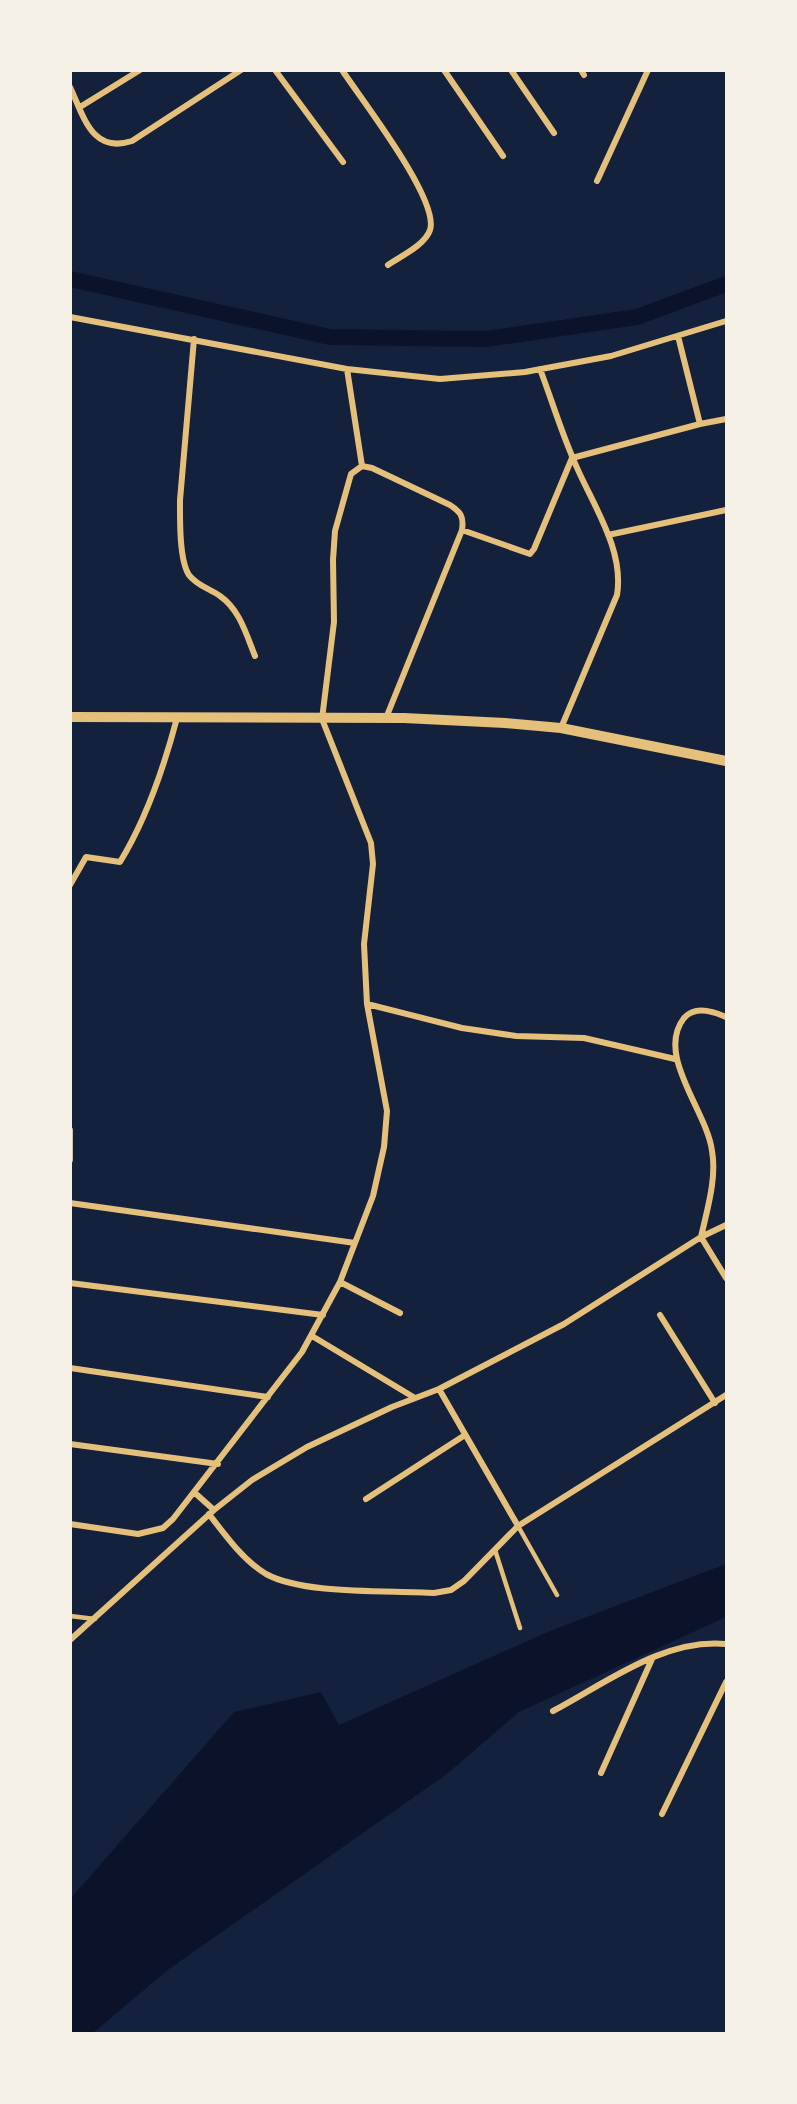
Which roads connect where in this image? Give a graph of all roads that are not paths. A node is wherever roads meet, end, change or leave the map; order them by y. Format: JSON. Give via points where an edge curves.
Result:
{"nodes":[{"id":1,"x":140,"y":70,"type":"edge"},
{"id":2,"x":241,"y":70,"type":"edge"},
{"id":3,"x":275,"y":70,"type":"edge"},
{"id":4,"x":342,"y":70,"type":"edge"},
{"id":5,"x":444,"y":70,"type":"edge"},
{"id":6,"x":511,"y":70,"type":"edge"},
{"id":7,"x":648,"y":70,"type":"edge"},
{"id":8,"x":70,"y":87,"type":"edge"},
{"id":9,"x":80,"y":107,"type":"junction"},
{"id":10,"x":554,"y":133,"type":"dead end"},
{"id":11,"x":503,"y":156,"type":"dead end"},
{"id":12,"x":343,"y":162,"type":"dead end"},
{"id":13,"x":597,"y":181,"type":"dead end"},
{"id":14,"x":388,"y":265,"type":"dead end"},
{"id":15,"x":70,"y":317,"type":"edge"},
{"id":16,"x":726,"y":321,"type":"edge"},
{"id":17,"x":678,"y":336,"type":"junction"},
{"id":18,"x":194,"y":339,"type":"junction"},
{"id":19,"x":347,"y":369,"type":"junction"},
{"id":20,"x":540,"y":369,"type":"junction"},
{"id":21,"x":726,"y":419,"type":"edge"},
{"id":22,"x":700,"y":424,"type":"junction"},
{"id":23,"x":572,"y":458,"type":"junction"},
{"id":24,"x":362,"y":466,"type":"junction"},
{"id":25,"x":726,"y":510,"type":"edge"},
{"id":26,"x":462,"y":530,"type":"junction"},
{"id":27,"x":608,"y":535,"type":"junction"},
{"id":28,"x":255,"y":656,"type":"dead end"},
{"id":29,"x":70,"y":717,"type":"edge"},
{"id":30,"x":177,"y":718,"type":"junction"},
{"id":31,"x":386,"y":718,"type":"junction"},
{"id":32,"x":322,"y":719,"type":"junction"},
{"id":33,"x":561,"y":728,"type":"junction"},
{"id":34,"x":726,"y":761,"type":"edge"},
{"id":35,"x":70,"y":885,"type":"edge"},
{"id":36,"x":367,"y":1004,"type":"junction"},
{"id":37,"x":726,"y":1017,"type":"edge"},
{"id":38,"x":675,"y":1059,"type":"junction"},
{"id":39,"x":70,"y":1130,"type":"edge"},
{"id":40,"x":70,"y":1160,"type":"edge"},
{"id":41,"x":70,"y":1203,"type":"edge"},
{"id":42,"x":726,"y":1225,"type":"edge"},
{"id":43,"x":701,"y":1237,"type":"junction"},
{"id":44,"x":355,"y":1243,"type":"junction"},
{"id":45,"x":726,"y":1278,"type":"edge"},
{"id":46,"x":340,"y":1282,"type":"junction"},
{"id":47,"x":70,"y":1283,"type":"edge"},
{"id":48,"x":400,"y":1313,"type":"dead end"},
{"id":49,"x":323,"y":1315,"type":"junction"},
{"id":50,"x":660,"y":1315,"type":"dead end"},
{"id":51,"x":312,"y":1336,"type":"junction"},
{"id":52,"x":70,"y":1368,"type":"edge"},
{"id":53,"x":439,"y":1389,"type":"junction"},
{"id":54,"x":726,"y":1395,"type":"edge"},
{"id":55,"x":268,"y":1397,"type":"junction"},
{"id":56,"x":416,"y":1398,"type":"junction"},
{"id":57,"x":715,"y":1403,"type":"junction"},
{"id":58,"x":465,"y":1435,"type":"junction"},
{"id":59,"x":70,"y":1444,"type":"edge"},
{"id":60,"x":218,"y":1464,"type":"junction"},
{"id":61,"x":195,"y":1493,"type":"junction"},
{"id":62,"x":366,"y":1499,"type":"dead end"},
{"id":63,"x":211,"y":1512,"type":"junction"},
{"id":64,"x":70,"y":1524,"type":"edge"},
{"id":65,"x":518,"y":1526,"type":"junction"},
{"id":66,"x":495,"y":1551,"type":"junction"},
{"id":67,"x":557,"y":1595,"type":"dead end"},
{"id":68,"x":70,"y":1616,"type":"edge"},
{"id":69,"x":95,"y":1619,"type":"junction"},
{"id":70,"x":520,"y":1628,"type":"dead end"},
{"id":71,"x":70,"y":1640,"type":"edge"},
{"id":72,"x":726,"y":1644,"type":"edge"},
{"id":73,"x":652,"y":1658,"type":"junction"},
{"id":74,"x":726,"y":1682,"type":"edge"},
{"id":75,"x":553,"y":1711,"type":"dead end"},
{"id":76,"x":601,"y":1773,"type":"dead end"},
{"id":77,"x":662,"y":1814,"type":"dead end"}],
"edges":[{"from":1,"to":9,"type":"street"},
{"from":2,"to":9,"type":"street","via":[[132,141],[119,145],[96,138]]},
{"from":3,"to":12,"type":"street"},
{"from":4,"to":14,"type":"street","via":[[422,190],[431,213],[430,230],[420,243]]},
{"from":5,"to":11,"type":"street"},
{"from":6,"to":10,"type":"street"},
{"from":7,"to":13,"type":"street"},
{"from":8,"to":9,"type":"street"},
{"from":15,"to":18,"type":"street"},
{"from":16,"to":17,"type":"street"},
{"from":17,"to":20,"type":"street","via":[[611,356]]},
{"from":17,"to":22,"type":"street"},
{"from":18,"to":19,"type":"street"},
{"from":18,"to":28,"type":"street","via":[[180,500],[187,570],[194,580],[234,609]]},
{"from":19,"to":20,"type":"street","via":[[440,379]]},
{"from":19,"to":24,"type":"street"},
{"from":20,"to":23,"type":"street"},
{"from":21,"to":22,"type":"street"},
{"from":22,"to":23,"type":"street"},
{"from":23,"to":26,"type":"street","via":[[530,554]]},
{"from":23,"to":27,"type":"street"},
{"from":24,"to":26,"type":"street","via":[[450,505],[464,520]]},
{"from":24,"to":32,"type":"street","via":[[351,474],[335,531],[334,622]]},
{"from":25,"to":27,"type":"street"},
{"from":26,"to":31,"type":"street"},
{"from":27,"to":33,"type":"street","via":[[618,564],[617,595]]},
{"from":29,"to":30,"type":"street"},
{"from":30,"to":32,"type":"street"},
{"from":30,"to":35,"type":"street","via":[[149,803],[120,862],[86,857]]},
{"from":31,"to":32,"type":"street"},
{"from":31,"to":33,"type":"street"},
{"from":32,"to":36,"type":"street","via":[[371,843],[373,864],[364,944]]},
{"from":33,"to":34,"type":"street"},
{"from":36,"to":38,"type":"street","via":[[462,1028],[516,1036],[584,1038]]},
{"from":36,"to":44,"type":"street","via":[[387,1110],[373,1196]]},
{"from":37,"to":38,"type":"street","via":[[700,1010],[688,1013],[675,1037]]},
{"from":38,"to":43,"type":"street","via":[[708,1132],[713,1153]]},
{"from":39,"to":40,"type":"street"},
{"from":41,"to":44,"type":"street"},
{"from":42,"to":43,"type":"street"},
{"from":43,"to":45,"type":"street"},
{"from":43,"to":53,"type":"street","via":[[564,1324]]},
{"from":44,"to":46,"type":"street"},
{"from":46,"to":48,"type":"street"},
{"from":46,"to":49,"type":"street"},
{"from":47,"to":49,"type":"street"},
{"from":49,"to":51,"type":"street"},
{"from":50,"to":57,"type":"street"},
{"from":51,"to":55,"type":"street"},
{"from":51,"to":56,"type":"street"},
{"from":52,"to":55,"type":"street"},
{"from":53,"to":56,"type":"street"},
{"from":53,"to":58,"type":"street"},
{"from":54,"to":57,"type":"street"},
{"from":55,"to":60,"type":"street"},
{"from":56,"to":63,"type":"street","via":[[306,1447],[252,1480]]},
{"from":57,"to":65,"type":"street"},
{"from":58,"to":62,"type":"street"},
{"from":58,"to":65,"type":"street"},
{"from":59,"to":60,"type":"street"},
{"from":60,"to":61,"type":"street"},
{"from":61,"to":63,"type":"street"},
{"from":61,"to":64,"type":"street","via":[[163,1528],[150,1533]]},
{"from":63,"to":66,"type":"street","via":[[234,1546],[266,1573],[296,1584],[434,1593],[451,1590]]},
{"from":63,"to":69,"type":"street"},
{"from":65,"to":66,"type":"street"},
{"from":65,"to":67,"type":"lane"},
{"from":66,"to":70,"type":"lane"},
{"from":68,"to":69,"type":"lane"},
{"from":69,"to":71,"type":"street"},
{"from":72,"to":73,"type":"street","via":[[690,1645]]},
{"from":73,"to":75,"type":"street"},
{"from":73,"to":76,"type":"street"},
{"from":74,"to":77,"type":"street"}]}
